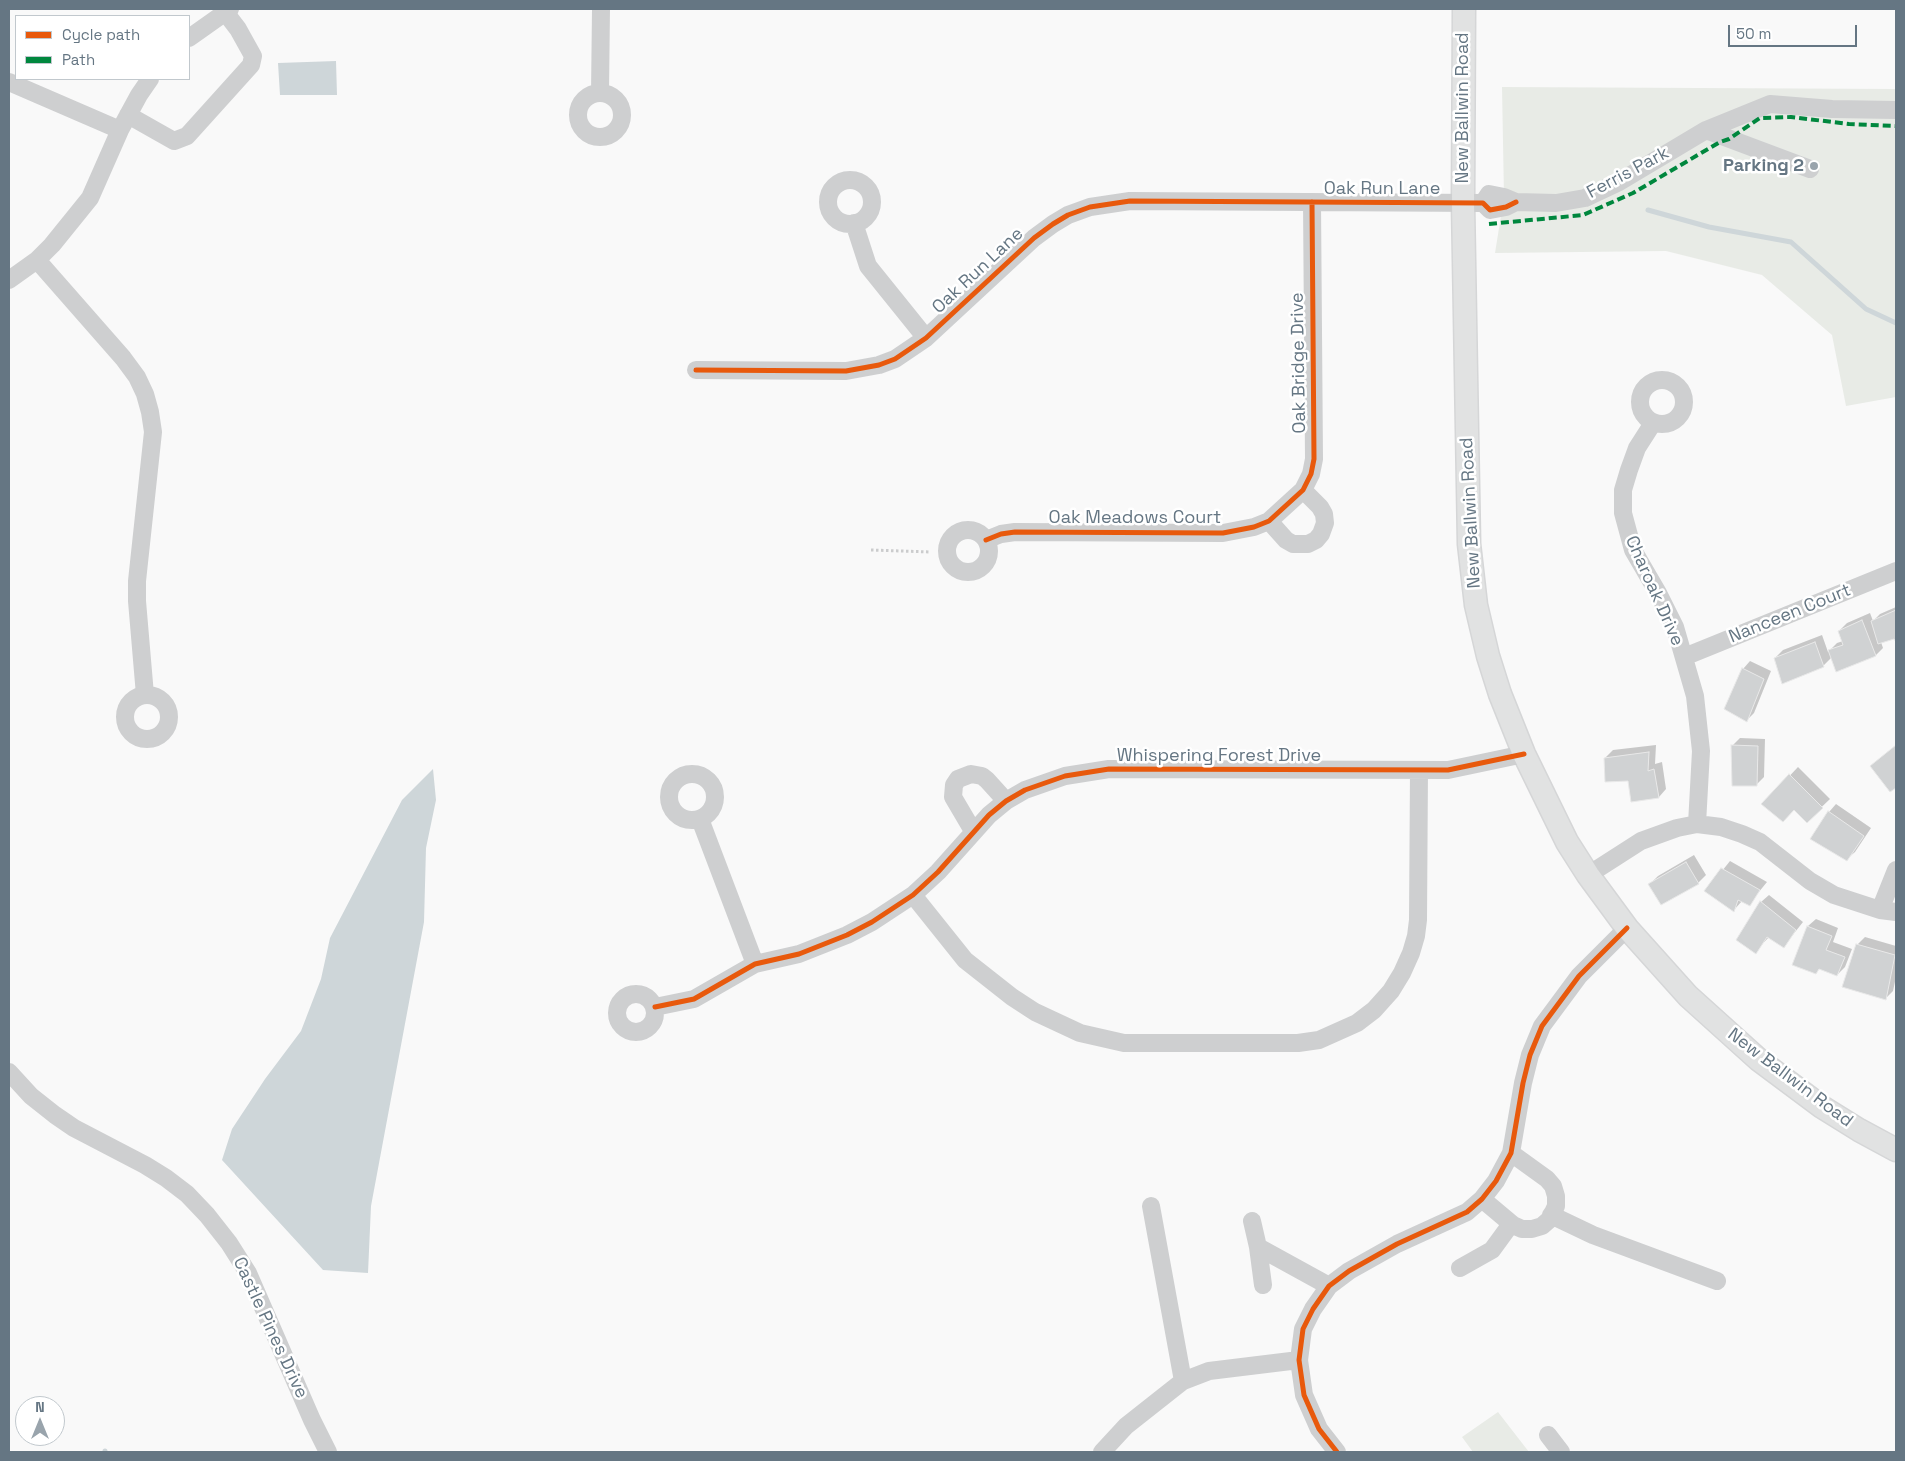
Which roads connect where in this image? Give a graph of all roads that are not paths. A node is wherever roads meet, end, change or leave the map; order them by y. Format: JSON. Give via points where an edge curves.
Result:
{"nodes":[{"id":1,"x":601,"y":9,"type":"edge"},
{"id":2,"x":1464,"y":9,"type":"edge"},
{"id":3,"x":228,"y":10,"type":"edge"},
{"id":4,"x":190,"y":37,"type":"edge"},
{"id":5,"x":149,"y":80,"type":"edge"},
{"id":6,"x":9,"y":82,"type":"edge"},
{"id":7,"x":600,"y":92,"type":"dead end"},
{"id":8,"x":1896,"y":110,"type":"edge"},
{"id":9,"x":124,"y":122,"type":"junction"},
{"id":10,"x":1706,"y":130,"type":"junction"},
{"id":11,"x":1810,"y":168,"type":"dead end"},
{"id":12,"x":1312,"y":202,"type":"junction"},
{"id":13,"x":1473,"y":203,"type":"junction"},
{"id":14,"x":854,"y":224,"type":"dead end"},
{"id":15,"x":38,"y":260,"type":"junction"},
{"id":16,"x":9,"y":280,"type":"edge"},
{"id":17,"x":926,"y":338,"type":"junction"},
{"id":18,"x":696,"y":370,"type":"dead end"},
{"id":19,"x":1653,"y":423,"type":"dead end"},
{"id":20,"x":1303,"y":490,"type":"junction"},
{"id":21,"x":1275,"y":516,"type":"junction"},
{"id":22,"x":986,"y":540,"type":"dead end"},
{"id":23,"x":1896,"y":571,"type":"edge"},
{"id":24,"x":1684,"y":657,"type":"junction"},
{"id":25,"x":145,"y":695,"type":"dead end"},
{"id":26,"x":1524,"y":754,"type":"junction"},
{"id":27,"x":1419,"y":770,"type":"junction"},
{"id":28,"x":1006,"y":801,"type":"junction"},
{"id":29,"x":700,"y":819,"type":"dead end"},
{"id":30,"x":1698,"y":824,"type":"junction"},
{"id":31,"x":973,"y":831,"type":"junction"},
{"id":32,"x":1896,"y":870,"type":"edge"},
{"id":33,"x":1588,"y":875,"type":"junction"},
{"id":34,"x":913,"y":895,"type":"junction"},
{"id":35,"x":1888,"y":911,"type":"edge"},
{"id":36,"x":1627,"y":928,"type":"junction"},
{"id":37,"x":755,"y":964,"type":"junction"},
{"id":38,"x":655,"y":1008,"type":"dead end"},
{"id":39,"x":9,"y":1072,"type":"edge"},
{"id":40,"x":1896,"y":1150,"type":"edge"},
{"id":41,"x":1511,"y":1153,"type":"junction"},
{"id":42,"x":1482,"y":1199,"type":"junction"},
{"id":43,"x":1151,"y":1206,"type":"dead end"},
{"id":44,"x":1551,"y":1215,"type":"junction"},
{"id":45,"x":1252,"y":1222,"type":"dead end"},
{"id":46,"x":1511,"y":1224,"type":"junction"},
{"id":47,"x":1258,"y":1247,"type":"junction"},
{"id":48,"x":1460,"y":1268,"type":"dead end"},
{"id":49,"x":1717,"y":1281,"type":"dead end"},
{"id":50,"x":1263,"y":1285,"type":"dead end"},
{"id":51,"x":1329,"y":1286,"type":"junction"},
{"id":52,"x":1299,"y":1360,"type":"junction"},
{"id":53,"x":1183,"y":1380,"type":"junction"},
{"id":54,"x":1548,"y":1435,"type":"dead end"},
{"id":55,"x":328,"y":1452,"type":"edge"},
{"id":56,"x":1102,"y":1452,"type":"edge"},
{"id":57,"x":1337,"y":1452,"type":"edge"},
{"id":58,"x":1561,"y":1452,"type":"edge"}],
"edges":[{"from":1,"to":7,"type":"street"},
{"from":2,"to":13,"type":"main road","name":"New Ballwin Road"},
{"from":3,"to":4,"type":"street"},
{"from":3,"to":9,"type":"street","via":[[253,56],[251,65],[187,136],[174,141]]},
{"from":5,"to":9,"type":"street"},
{"from":6,"to":9,"type":"street"},
{"from":8,"to":10,"type":"street","name":"Ferris Park","via":[[1770,104]]},
{"from":9,"to":15,"type":"street","via":[[90,198]]},
{"from":10,"to":11,"type":"street"},
{"from":10,"to":13,"type":"street","name":"Ferris Park","via":[[1619,182],[1585,198],[1556,203],[1516,202],[1489,194]]},
{"from":12,"to":13,"type":"street","name":"Oak Run Lane"},
{"from":12,"to":17,"type":"street","name":"Oak Run Lane","via":[[1130,201],[1090,207],[1053,224],[1034,238]]},
{"from":12,"to":20,"type":"street","name":"Oak Bridge Drive","via":[[1314,459]]},
{"from":13,"to":26,"type":"main road","name":"New Ballwin Road","via":[[1471,574],[1488,656]]},
{"from":14,"to":17,"type":"street","via":[[868,266]]},
{"from":15,"to":16,"type":"street"},
{"from":15,"to":25,"type":"street","via":[[137,377],[150,412],[153,432],[137,581]]},
{"from":17,"to":18,"type":"street","name":"Oak Run Lane","via":[[894,359],[860,370]]},
{"from":19,"to":24,"type":"street","name":"Charoak Drive","via":[[1637,448],[1627,477],[1623,490],[1623,513],[1633,550],[1675,627]]},
{"from":20,"to":21,"type":"street","name":"Oak Bridge Drive"},
{"from":20,"to":21,"type":"street","via":[[1324,514],[1322,534],[1316,540],[1308,544],[1293,544],[1286,540]]},
{"from":21,"to":22,"type":"street","name":"Oak Meadows Court","via":[[1254,527],[1223,533],[1014,532]]},
{"from":23,"to":24,"type":"street","name":"Nanceen Court"},
{"from":24,"to":30,"type":"street","name":"Charoak Drive","via":[[1700,728],[1702,772]]},
{"from":26,"to":27,"type":"street","name":"Whispering Forest Drive","via":[[1448,770]]},
{"from":26,"to":33,"type":"main road","name":"New Ballwin Road","via":[[1567,842]]},
{"from":27,"to":28,"type":"street","name":"Whispering Forest Drive","via":[[1109,769],[1065,776]]},
{"from":27,"to":34,"type":"street","via":[[1418,920],[1411,953],[1391,991],[1374,1010],[1356,1023],[1319,1040],[1298,1043],[1124,1043],[1080,1033],[1035,1012],[965,960]]},
{"from":28,"to":31,"type":"street","name":"Whispering Forest Drive"},
{"from":28,"to":31,"type":"street","via":[[982,776],[971,774],[958,779],[953,797]]},
{"from":29,"to":37,"type":"street"},
{"from":30,"to":33,"type":"street","via":[[1641,841]]},
{"from":30,"to":35,"type":"street","via":[[1721,827],[1754,839],[1834,895]]},
{"from":31,"to":34,"type":"street","name":"Whispering Forest Drive","via":[[938,872]]},
{"from":32,"to":35,"type":"street"},
{"from":33,"to":36,"type":"main road","name":"New Ballwin Road"},
{"from":34,"to":37,"type":"street","name":"Whispering Forest Drive","via":[[847,935],[799,954]]},
{"from":36,"to":40,"type":"main road","name":"New Ballwin Road","via":[[1688,996],[1759,1060],[1822,1107]]},
{"from":36,"to":41,"type":"street","via":[[1579,976],[1542,1026],[1523,1083]]},
{"from":37,"to":38,"type":"street","name":"Whispering Forest Drive","via":[[694,999]]},
{"from":39,"to":55,"type":"street","name":"Castle Pines Drive","via":[[31,1096],[55,1115],[166,1178],[207,1215],[248,1273]]},
{"from":41,"to":42,"type":"street"},
{"from":41,"to":44,"type":"street","via":[[1547,1178],[1553,1186],[1556,1206]]},
{"from":42,"to":46,"type":"street"},
{"from":42,"to":51,"type":"street","via":[[1467,1212],[1396,1244],[1348,1271]]},
{"from":43,"to":53,"type":"street"},
{"from":44,"to":46,"type":"street","via":[[1542,1226],[1532,1229]]},
{"from":44,"to":49,"type":"street","via":[[1593,1235]]},
{"from":45,"to":47,"type":"street"},
{"from":46,"to":48,"type":"street","via":[[1492,1250]]},
{"from":47,"to":50,"type":"street"},
{"from":47,"to":51,"type":"street"},
{"from":51,"to":52,"type":"street","via":[[1303,1329]]},
{"from":52,"to":53,"type":"street","via":[[1209,1371]]},
{"from":52,"to":57,"type":"street","via":[[1304,1394],[1312,1416]]},
{"from":53,"to":56,"type":"street","via":[[1126,1426]]},
{"from":54,"to":58,"type":"street"}]}
